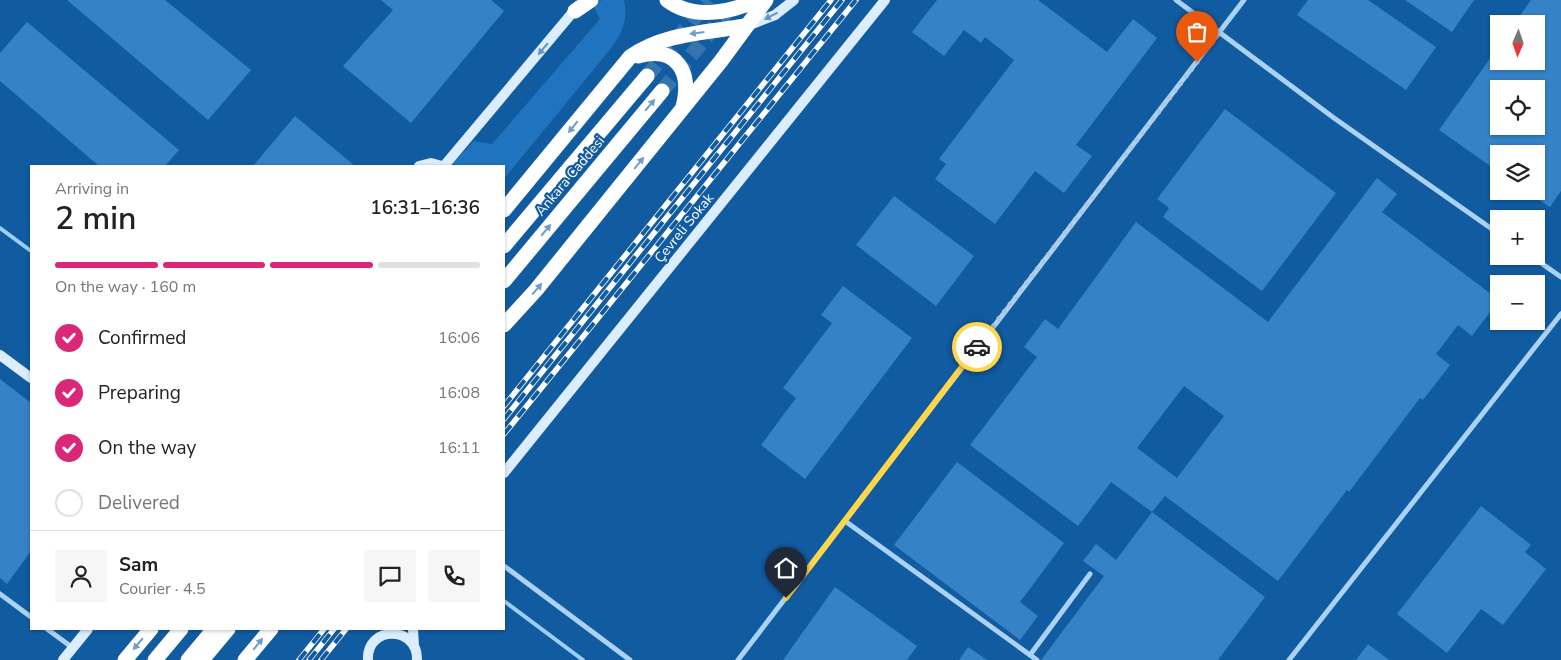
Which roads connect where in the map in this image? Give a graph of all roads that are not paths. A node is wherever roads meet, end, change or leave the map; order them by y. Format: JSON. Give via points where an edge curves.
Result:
{"nodes":[{"id":1,"x":591,"y":0,"type":"edge"},
{"id":2,"x":668,"y":0,"type":"edge"},
{"id":3,"x":708,"y":0,"type":"edge"},
{"id":4,"x":757,"y":0,"type":"edge"},
{"id":5,"x":766,"y":0,"type":"edge"},
{"id":6,"x":794,"y":0,"type":"edge"},
{"id":7,"x":885,"y":0,"type":"edge"},
{"id":8,"x":1176,"y":0,"type":"edge"},
{"id":9,"x":1244,"y":0,"type":"edge"},
{"id":10,"x":578,"y":6,"type":"edge"},
{"id":11,"x":719,"y":11,"type":"junction"},
{"id":12,"x":745,"y":26,"type":"junction"},
{"id":13,"x":726,"y":30,"type":"junction"},
{"id":14,"x":1219,"y":32,"type":"junction"},
{"id":15,"x":721,"y":61,"type":"junction"},
{"id":16,"x":622,"y":67,"type":"junction"},
{"id":17,"x":647,"y":76,"type":"tunnel mouth"},
{"id":18,"x":662,"y":91,"type":"tunnel mouth"},
{"id":19,"x":683,"y":108,"type":"junction"},
{"id":20,"x":423,"y":165,"type":"edge"},
{"id":21,"x":439,"y":165,"type":"edge"},
{"id":22,"x":444,"y":165,"type":"edge"},
{"id":23,"x":507,"y":204,"type":"edge"},
{"id":24,"x":1490,"y":228,"type":"edge"},
{"id":25,"x":505,"y":245,"type":"edge"},
{"id":26,"x":1544,"y":265,"type":"edge"},
{"id":27,"x":1561,"y":277,"type":"edge"},
{"id":28,"x":505,"y":280,"type":"edge"},
{"id":29,"x":1561,"y":314,"type":"edge"},
{"id":30,"x":505,"y":324,"type":"edge"},
{"id":31,"x":0,"y":355,"type":"edge"},
{"id":32,"x":30,"y":377,"type":"edge"},
{"id":33,"x":505,"y":472,"type":"edge"},
{"id":34,"x":845,"y":521,"type":"junction"},
{"id":35,"x":505,"y":567,"type":"edge"},
{"id":36,"x":1090,"y":574,"type":"dead end"},
{"id":37,"x":0,"y":594,"type":"edge"},
{"id":38,"x":30,"y":616,"type":"edge"},
{"id":39,"x":48,"y":630,"type":"edge"},
{"id":40,"x":87,"y":630,"type":"edge"},
{"id":41,"x":150,"y":630,"type":"edge"},
{"id":42,"x":180,"y":630,"type":"edge"},
{"id":43,"x":213,"y":630,"type":"edge"},
{"id":44,"x":227,"y":630,"type":"edge"},
{"id":45,"x":270,"y":630,"type":"edge"},
{"id":46,"x":383,"y":630,"type":"edge"},
{"id":47,"x":413,"y":630,"type":"edge"},
{"id":48,"x":374,"y":642,"type":"junction"},
{"id":49,"x":72,"y":648,"type":"junction"},
{"id":50,"x":415,"y":652,"type":"edge"},
{"id":51,"x":1030,"y":655,"type":"junction"},
{"id":52,"x":63,"y":660,"type":"edge"},
{"id":53,"x":125,"y":660,"type":"edge"},
{"id":54,"x":155,"y":660,"type":"edge"},
{"id":55,"x":188,"y":660,"type":"edge"},
{"id":56,"x":202,"y":660,"type":"edge"},
{"id":57,"x":245,"y":660,"type":"edge"},
{"id":58,"x":358,"y":660,"type":"edge"},
{"id":59,"x":368,"y":660,"type":"edge"},
{"id":60,"x":421,"y":660,"type":"edge"},
{"id":61,"x":630,"y":660,"type":"edge"},
{"id":62,"x":738,"y":660,"type":"edge"},
{"id":63,"x":1037,"y":660,"type":"edge"},
{"id":64,"x":1288,"y":660,"type":"edge"}],
"edges":[{"from":1,"to":10,"type":"highway"},
{"from":2,"to":11,"type":"highway","via":[[691,11]]},
{"from":3,"to":11,"type":"highway"},
{"from":4,"to":11,"type":"highway"},
{"from":5,"to":12,"type":"highway"},
{"from":6,"to":12,"type":"street","one_way":true,"via":[[775,15]]},
{"from":7,"to":33,"type":"street","name":"Çevreli Sokak"},
{"from":8,"to":14,"type":"street"},
{"from":9,"to":14,"type":"street"},
{"from":10,"to":22,"type":"street","one_way":true},
{"from":11,"to":13,"type":"highway"},
{"from":12,"to":13,"type":"highway"},
{"from":12,"to":15,"type":"highway"},
{"from":13,"to":15,"type":"highway"},
{"from":13,"to":16,"type":"highway","one_way":true,"via":[[680,35],[648,45]]},
{"from":14,"to":24,"type":"street"},
{"from":14,"to":34,"type":"street"},
{"from":15,"to":19,"type":"highway"},
{"from":16,"to":19,"type":"highway","via":[[638,56],[652,52],[674,59],[683,70],[686,81]]},
{"from":16,"to":23,"type":"highway","one_way":true},
{"from":17,"to":25,"type":"highway","name":"Ankara Caddesi"},
{"from":28,"to":18,"type":"highway","name":"Ankara Caddesi","one_way":true},
{"from":30,"to":19,"type":"highway","one_way":true},
{"from":20,"to":21,"type":"street"},
{"from":26,"to":27,"type":"street"},
{"from":29,"to":64,"type":"street"},
{"from":31,"to":32,"type":"street"},
{"from":34,"to":51,"type":"street"},
{"from":34,"to":62,"type":"street"},
{"from":35,"to":61,"type":"street"},
{"from":36,"to":51,"type":"street"},
{"from":37,"to":38,"type":"street"},
{"from":39,"to":49,"type":"street"},
{"from":40,"to":49,"type":"street"},
{"from":41,"to":53,"type":"highway","one_way":true},
{"from":42,"to":54,"type":"highway"},
{"from":43,"to":55,"type":"highway"},
{"from":44,"to":56,"type":"highway"},
{"from":57,"to":45,"type":"highway","one_way":true},
{"from":46,"to":48,"type":"street"},
{"from":47,"to":50,"type":"street"},
{"from":48,"to":50,"type":"street","via":[[387,633],[399,634],[406,637]]},
{"from":48,"to":58,"type":"street"},
{"from":48,"to":59,"type":"street"},
{"from":49,"to":52,"type":"street"},
{"from":50,"to":60,"type":"street"},
{"from":51,"to":63,"type":"street"}]}
